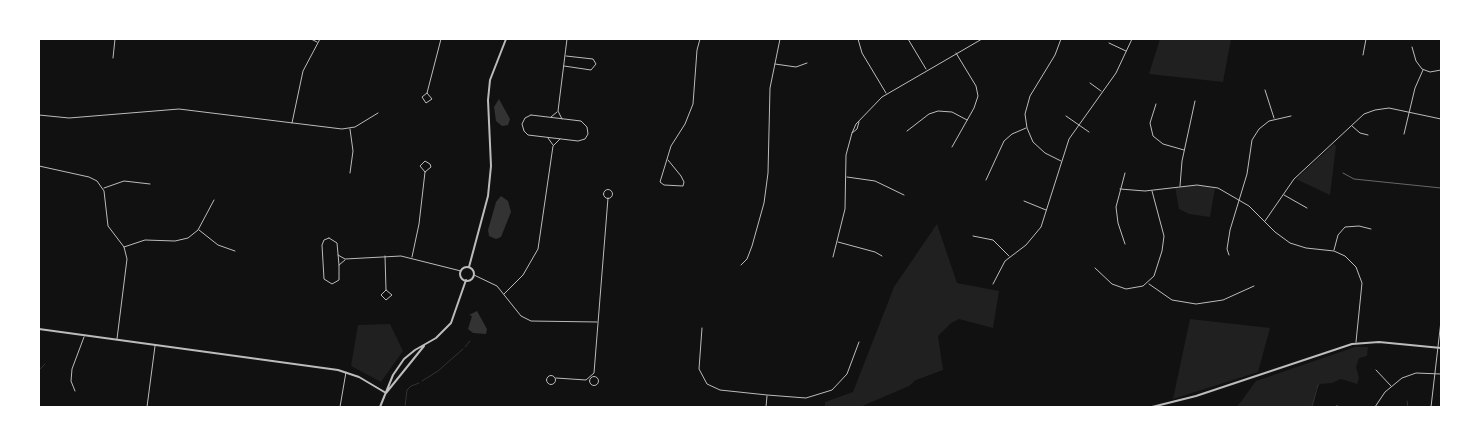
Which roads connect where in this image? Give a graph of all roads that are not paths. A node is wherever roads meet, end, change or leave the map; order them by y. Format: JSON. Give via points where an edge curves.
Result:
{"nodes":[{"id":1,"x":115,"y":39,"type":"edge"},
{"id":2,"x":311,"y":39,"type":"edge"},
{"id":3,"x":320,"y":39,"type":"edge"},
{"id":4,"x":441,"y":39,"type":"edge"},
{"id":5,"x":506,"y":39,"type":"edge"},
{"id":6,"x":567,"y":39,"type":"edge"},
{"id":7,"x":700,"y":39,"type":"edge"},
{"id":8,"x":780,"y":39,"type":"edge"},
{"id":9,"x":858,"y":39,"type":"edge"},
{"id":10,"x":908,"y":39,"type":"edge"},
{"id":11,"x":982,"y":39,"type":"edge"},
{"id":12,"x":1061,"y":39,"type":"edge"},
{"id":13,"x":1132,"y":39,"type":"edge"},
{"id":14,"x":1366,"y":39,"type":"edge"},
{"id":15,"x":317,"y":42,"type":"junction"},
{"id":16,"x":1109,"y":43,"type":"dead end"},
{"id":17,"x":1412,"y":47,"type":"dead end"},
{"id":18,"x":1127,"y":52,"type":"junction"},
{"id":19,"x":956,"y":53,"type":"junction"},
{"id":20,"x":1363,"y":55,"type":"dead end"},
{"id":21,"x":565,"y":56,"type":"junction"},
{"id":22,"x":113,"y":58,"type":"dead end"},
{"id":23,"x":807,"y":63,"type":"dead end"},
{"id":24,"x":774,"y":64,"type":"junction"},
{"id":25,"x":563,"y":66,"type":"junction"},
{"id":26,"x":926,"y":70,"type":"junction"},
{"id":27,"x":1423,"y":70,"type":"junction"},
{"id":28,"x":1441,"y":70,"type":"edge"},
{"id":29,"x":1090,"y":83,"type":"dead end"},
{"id":30,"x":1265,"y":90,"type":"dead end"},
{"id":31,"x":1102,"y":92,"type":"junction"},
{"id":32,"x":428,"y":93,"type":"junction"},
{"id":33,"x":886,"y":94,"type":"junction"},
{"id":34,"x":1195,"y":101,"type":"dead end"},
{"id":35,"x":1156,"y":104,"type":"dead end"},
{"id":36,"x":558,"y":111,"type":"junction"},
{"id":37,"x":378,"y":112,"type":"dead end"},
{"id":38,"x":1409,"y":112,"type":"junction"},
{"id":39,"x":39,"y":115,"type":"edge"},
{"id":40,"x":1066,"y":116,"type":"dead end"},
{"id":41,"x":1291,"y":116,"type":"dead end"},
{"id":42,"x":551,"y":117,"type":"junction"},
{"id":43,"x":1274,"y":118,"type":"junction"},
{"id":44,"x":562,"y":119,"type":"junction"},
{"id":45,"x":1441,"y":119,"type":"edge"},
{"id":46,"x":968,"y":120,"type":"junction"},
{"id":47,"x":859,"y":122,"type":"junction"},
{"id":48,"x":292,"y":123,"type":"junction"},
{"id":49,"x":1078,"y":124,"type":"junction"},
{"id":50,"x":1351,"y":125,"type":"junction"},
{"id":51,"x":1027,"y":128,"type":"junction"},
{"id":52,"x":349,"y":129,"type":"junction"},
{"id":53,"x":907,"y":130,"type":"dead end"},
{"id":54,"x":1089,"y":132,"type":"dead end"},
{"id":55,"x":852,"y":133,"type":"junction"},
{"id":56,"x":1404,"y":134,"type":"dead end"},
{"id":57,"x":1368,"y":135,"type":"dead end"},
{"id":58,"x":548,"y":137,"type":"junction"},
{"id":59,"x":560,"y":139,"type":"junction"},
{"id":60,"x":553,"y":146,"type":"junction"},
{"id":61,"x":952,"y":147,"type":"dead end"},
{"id":62,"x":1184,"y":150,"type":"junction"},
{"id":63,"x":668,"y":160,"type":"junction"},
{"id":64,"x":1061,"y":161,"type":"junction"},
{"id":65,"x":39,"y":166,"type":"edge"},
{"id":66,"x":425,"y":172,"type":"junction"},
{"id":67,"x":350,"y":173,"type":"dead end"},
{"id":68,"x":1125,"y":173,"type":"dead end"},
{"id":69,"x":1343,"y":173,"type":"dead end"},
{"id":70,"x":846,"y":177,"type":"junction"},
{"id":71,"x":986,"y":180,"type":"dead end"},
{"id":72,"x":150,"y":184,"type":"dead end"},
{"id":73,"x":1180,"y":186,"type":"junction"},
{"id":74,"x":1441,"y":188,"type":"edge"},
{"id":75,"x":103,"y":189,"type":"junction"},
{"id":76,"x":1120,"y":189,"type":"junction"},
{"id":77,"x":1151,"y":191,"type":"junction"},
{"id":78,"x":904,"y":195,"type":"dead end"},
{"id":79,"x":1283,"y":195,"type":"junction"},
{"id":80,"x":608,"y":198,"type":"dead end"},
{"id":81,"x":214,"y":200,"type":"dead end"},
{"id":82,"x":1239,"y":200,"type":"junction"},
{"id":83,"x":1024,"y":201,"type":"dead end"},
{"id":84,"x":1307,"y":208,"type":"dead end"},
{"id":85,"x":1047,"y":210,"type":"junction"},
{"id":86,"x":1264,"y":222,"type":"junction"},
{"id":87,"x":1371,"y":229,"type":"dead end"},
{"id":88,"x":198,"y":230,"type":"junction"},
{"id":89,"x":973,"y":236,"type":"dead end"},
{"id":90,"x":838,"y":241,"type":"junction"},
{"id":91,"x":1125,"y":244,"type":"dead end"},
{"id":92,"x":124,"y":247,"type":"junction"},
{"id":93,"x":235,"y":251,"type":"dead end"},
{"id":94,"x":1334,"y":251,"type":"junction"},
{"id":95,"x":338,"y":255,"type":"junction"},
{"id":96,"x":1229,"y":255,"type":"dead end"},
{"id":97,"x":385,"y":256,"type":"junction"},
{"id":98,"x":882,"y":256,"type":"dead end"},
{"id":99,"x":1010,"y":256,"type":"junction"},
{"id":100,"x":833,"y":257,"type":"dead end"},
{"id":101,"x":412,"y":258,"type":"junction"},
{"id":102,"x":346,"y":259,"type":"junction"},
{"id":103,"x":339,"y":265,"type":"junction"},
{"id":104,"x":741,"y":265,"type":"dead end"},
{"id":105,"x":469,"y":267,"type":"junction"},
{"id":106,"x":1095,"y":268,"type":"dead end"},
{"id":107,"x":461,"y":272,"type":"junction"},
{"id":108,"x":474,"y":275,"type":"junction"},
{"id":109,"x":466,"y":280,"type":"junction"},
{"id":110,"x":993,"y":284,"type":"dead end"},
{"id":111,"x":1148,"y":284,"type":"junction"},
{"id":112,"x":1254,"y":286,"type":"dead end"},
{"id":113,"x":386,"y":290,"type":"junction"},
{"id":114,"x":504,"y":294,"type":"junction"},
{"id":115,"x":1441,"y":321,"type":"edge"},
{"id":116,"x":598,"y":322,"type":"junction"},
{"id":117,"x":702,"y":328,"type":"dead end"},
{"id":118,"x":39,"y":330,"type":"edge"},
{"id":119,"x":84,"y":336,"type":"junction"},
{"id":120,"x":116,"y":340,"type":"junction"},
{"id":121,"x":859,"y":342,"type":"dead end"},
{"id":122,"x":1356,"y":343,"type":"junction"},
{"id":123,"x":155,"y":346,"type":"junction"},
{"id":124,"x":424,"y":346,"type":"junction"},
{"id":125,"x":1440,"y":348,"type":"edge"},
{"id":126,"x":1376,"y":370,"type":"dead end"},
{"id":127,"x":346,"y":372,"type":"junction"},
{"id":128,"x":1436,"y":374,"type":"junction"},
{"id":129,"x":1441,"y":374,"type":"edge"},
{"id":130,"x":556,"y":378,"type":"dead end"},
{"id":131,"x":1391,"y":386,"type":"junction"},
{"id":132,"x":75,"y":391,"type":"dead end"},
{"id":133,"x":386,"y":393,"type":"junction"},
{"id":134,"x":767,"y":395,"type":"junction"},
{"id":135,"x":147,"y":407,"type":"edge"},
{"id":136,"x":340,"y":407,"type":"edge"},
{"id":137,"x":380,"y":407,"type":"edge"},
{"id":138,"x":766,"y":407,"type":"edge"},
{"id":139,"x":1152,"y":407,"type":"edge"},
{"id":140,"x":1375,"y":407,"type":"edge"},
{"id":141,"x":1431,"y":407,"type":"edge"}],
"edges":[{"from":1,"to":22,"type":"street"},
{"from":2,"to":15,"type":"street"},
{"from":3,"to":15,"type":"street"},
{"from":4,"to":32,"type":"street"},
{"from":5,"to":105,"type":"street","via":[[490,80],[488,196]]},
{"from":6,"to":21,"type":"street"},
{"from":7,"to":63,"type":"street","via":[[693,104],[671,146]]},
{"from":8,"to":24,"type":"street"},
{"from":9,"to":33,"type":"street","via":[[862,53]]},
{"from":10,"to":26,"type":"street"},
{"from":11,"to":19,"type":"street"},
{"from":12,"to":51,"type":"street","via":[[1056,55],[1028,100]]},
{"from":13,"to":18,"type":"street"},
{"from":14,"to":20,"type":"street"},
{"from":15,"to":48,"type":"street","via":[[300,80]]},
{"from":16,"to":18,"type":"street"},
{"from":17,"to":27,"type":"street"},
{"from":18,"to":31,"type":"street"},
{"from":19,"to":26,"type":"street"},
{"from":19,"to":46,"type":"street","via":[[978,92]]},
{"from":21,"to":25,"type":"street"},
{"from":21,"to":25,"type":"street","via":[[594,59],[596,64],[591,70]]},
{"from":23,"to":24,"type":"street","via":[[796,66]]},
{"from":24,"to":104,"type":"street","via":[[764,203],[752,246]]},
{"from":25,"to":36,"type":"street"},
{"from":26,"to":33,"type":"street"},
{"from":27,"to":28,"type":"street"},
{"from":27,"to":38,"type":"street"},
{"from":29,"to":31,"type":"street"},
{"from":30,"to":43,"type":"street"},
{"from":31,"to":49,"type":"street"},
{"from":32,"to":32,"type":"street","via":[[422,97],[426,103],[432,99]]},
{"from":33,"to":47,"type":"street"},
{"from":34,"to":62,"type":"street"},
{"from":35,"to":62,"type":"street","via":[[1150,123],[1153,136],[1163,144]]},
{"from":36,"to":42,"type":"street"},
{"from":36,"to":44,"type":"street"},
{"from":37,"to":52,"type":"street"},
{"from":38,"to":45,"type":"street"},
{"from":38,"to":50,"type":"street","via":[[1389,108],[1375,110]]},
{"from":38,"to":56,"type":"street"},
{"from":39,"to":48,"type":"street","via":[[69,118],[172,108]]},
{"from":40,"to":49,"type":"street"},
{"from":41,"to":43,"type":"street"},
{"from":42,"to":44,"type":"street"},
{"from":42,"to":58,"type":"street","via":[[530,115],[522,124],[528,134]]},
{"from":43,"to":82,"type":"street","via":[[1262,125],[1252,140]]},
{"from":44,"to":59,"type":"street","via":[[584,122],[588,132],[581,141]]},
{"from":46,"to":53,"type":"street","via":[[952,112],[938,111]]},
{"from":46,"to":61,"type":"street"},
{"from":47,"to":55,"type":"street"},
{"from":47,"to":55,"type":"street"},
{"from":48,"to":52,"type":"street"},
{"from":49,"to":54,"type":"street"},
{"from":49,"to":64,"type":"street"},
{"from":50,"to":57,"type":"street"},
{"from":50,"to":79,"type":"street","via":[[1298,174]]},
{"from":51,"to":64,"type":"street","via":[[1030,138],[1040,149]]},
{"from":51,"to":71,"type":"street","via":[[1004,142]]},
{"from":52,"to":67,"type":"street","via":[[353,151]]},
{"from":55,"to":70,"type":"street","via":[[847,149]]},
{"from":58,"to":59,"type":"street"},
{"from":58,"to":60,"type":"street"},
{"from":59,"to":60,"type":"street"},
{"from":60,"to":114,"type":"street","via":[[540,244],[527,270]]},
{"from":62,"to":73,"type":"street"},
{"from":63,"to":63,"type":"street","via":[[660,183],[683,186],[681,176]]},
{"from":64,"to":85,"type":"street"},
{"from":65,"to":75,"type":"street","via":[[86,176],[97,181]]},
{"from":66,"to":66,"type":"street","via":[[431,167],[425,161],[420,166]]},
{"from":66,"to":101,"type":"street"},
{"from":68,"to":76,"type":"street"},
{"from":69,"to":74,"type":"lane","via":[[1354,178]]},
{"from":70,"to":78,"type":"street","via":[[875,181]]},
{"from":70,"to":90,"type":"street","via":[[845,209]]},
{"from":72,"to":75,"type":"street","via":[[124,181]]},
{"from":73,"to":77,"type":"street"},
{"from":73,"to":82,"type":"street","via":[[1218,188]]},
{"from":75,"to":92,"type":"street","via":[[108,226]]},
{"from":76,"to":77,"type":"street"},
{"from":76,"to":91,"type":"street","via":[[1116,214]]},
{"from":77,"to":111,"type":"street","via":[[1164,238],[1157,272]]},
{"from":79,"to":84,"type":"street"},
{"from":79,"to":86,"type":"street"},
{"from":80,"to":116,"type":"street"},
{"from":81,"to":88,"type":"street"},
{"from":82,"to":86,"type":"street"},
{"from":82,"to":96,"type":"street","via":[[1228,242]]},
{"from":83,"to":85,"type":"street"},
{"from":85,"to":99,"type":"street","via":[[1041,227],[1030,241]]},
{"from":86,"to":94,"type":"street","via":[[1294,244]]},
{"from":87,"to":94,"type":"street","via":[[1353,225],[1344,228],[1338,235]]},
{"from":88,"to":92,"type":"street","via":[[182,240],[145,240]]},
{"from":88,"to":93,"type":"street","via":[[218,246]]},
{"from":89,"to":99,"type":"street","via":[[995,241]]},
{"from":90,"to":98,"type":"street"},
{"from":90,"to":100,"type":"street"},
{"from":92,"to":120,"type":"street","via":[[127,262]]},
{"from":94,"to":122,"type":"street","via":[[1351,261],[1361,280]]},
{"from":95,"to":102,"type":"street"},
{"from":95,"to":103,"type":"street"},
{"from":95,"to":103,"type":"street","via":[[336,241],[325,239],[322,246],[324,277],[328,283],[338,281]]},
{"from":97,"to":101,"type":"street"},
{"from":97,"to":102,"type":"street"},
{"from":97,"to":113,"type":"street"},
{"from":99,"to":110,"type":"street"},
{"from":101,"to":107,"type":"street"},
{"from":102,"to":103,"type":"street"},
{"from":105,"to":107,"type":"street"},
{"from":105,"to":108,"type":"street"},
{"from":106,"to":111,"type":"street","via":[[1120,288],[1134,289]]},
{"from":107,"to":109,"type":"street"},
{"from":108,"to":109,"type":"street"},
{"from":108,"to":114,"type":"street","via":[[488,280]]},
{"from":109,"to":124,"type":"street","via":[[451,322]]},
{"from":111,"to":112,"type":"street","via":[[1172,300],[1196,304],[1226,300]]},
{"from":113,"to":113,"type":"street","via":[[381,295],[386,300],[392,295]]},
{"from":114,"to":116,"type":"street","via":[[521,316],[531,321]]},
{"from":115,"to":125,"type":"street"},
{"from":116,"to":130,"type":"street","via":[[594,373],[584,380]]},
{"from":117,"to":134,"type":"street","via":[[699,369],[707,384],[720,390]]},
{"from":118,"to":119,"type":"street"},
{"from":119,"to":120,"type":"street"},
{"from":119,"to":132,"type":"street","via":[[72,369],[71,381]]},
{"from":120,"to":123,"type":"street"},
{"from":121,"to":134,"type":"street","via":[[847,374],[832,390],[806,398]]},
{"from":122,"to":125,"type":"street"},
{"from":122,"to":139,"type":"street","via":[[1200,395]]},
{"from":123,"to":127,"type":"street"},
{"from":123,"to":135,"type":"street"},
{"from":124,"to":133,"type":"street"},
{"from":124,"to":133,"type":"street","via":[[404,359]]},
{"from":125,"to":128,"type":"street"},
{"from":126,"to":131,"type":"street"},
{"from":127,"to":133,"type":"street"},
{"from":127,"to":136,"type":"street"},
{"from":128,"to":129,"type":"street"},
{"from":128,"to":131,"type":"street","via":[[1412,374]]},
{"from":128,"to":141,"type":"street"},
{"from":131,"to":140,"type":"street"},
{"from":133,"to":137,"type":"street"},
{"from":134,"to":138,"type":"street"}]}
